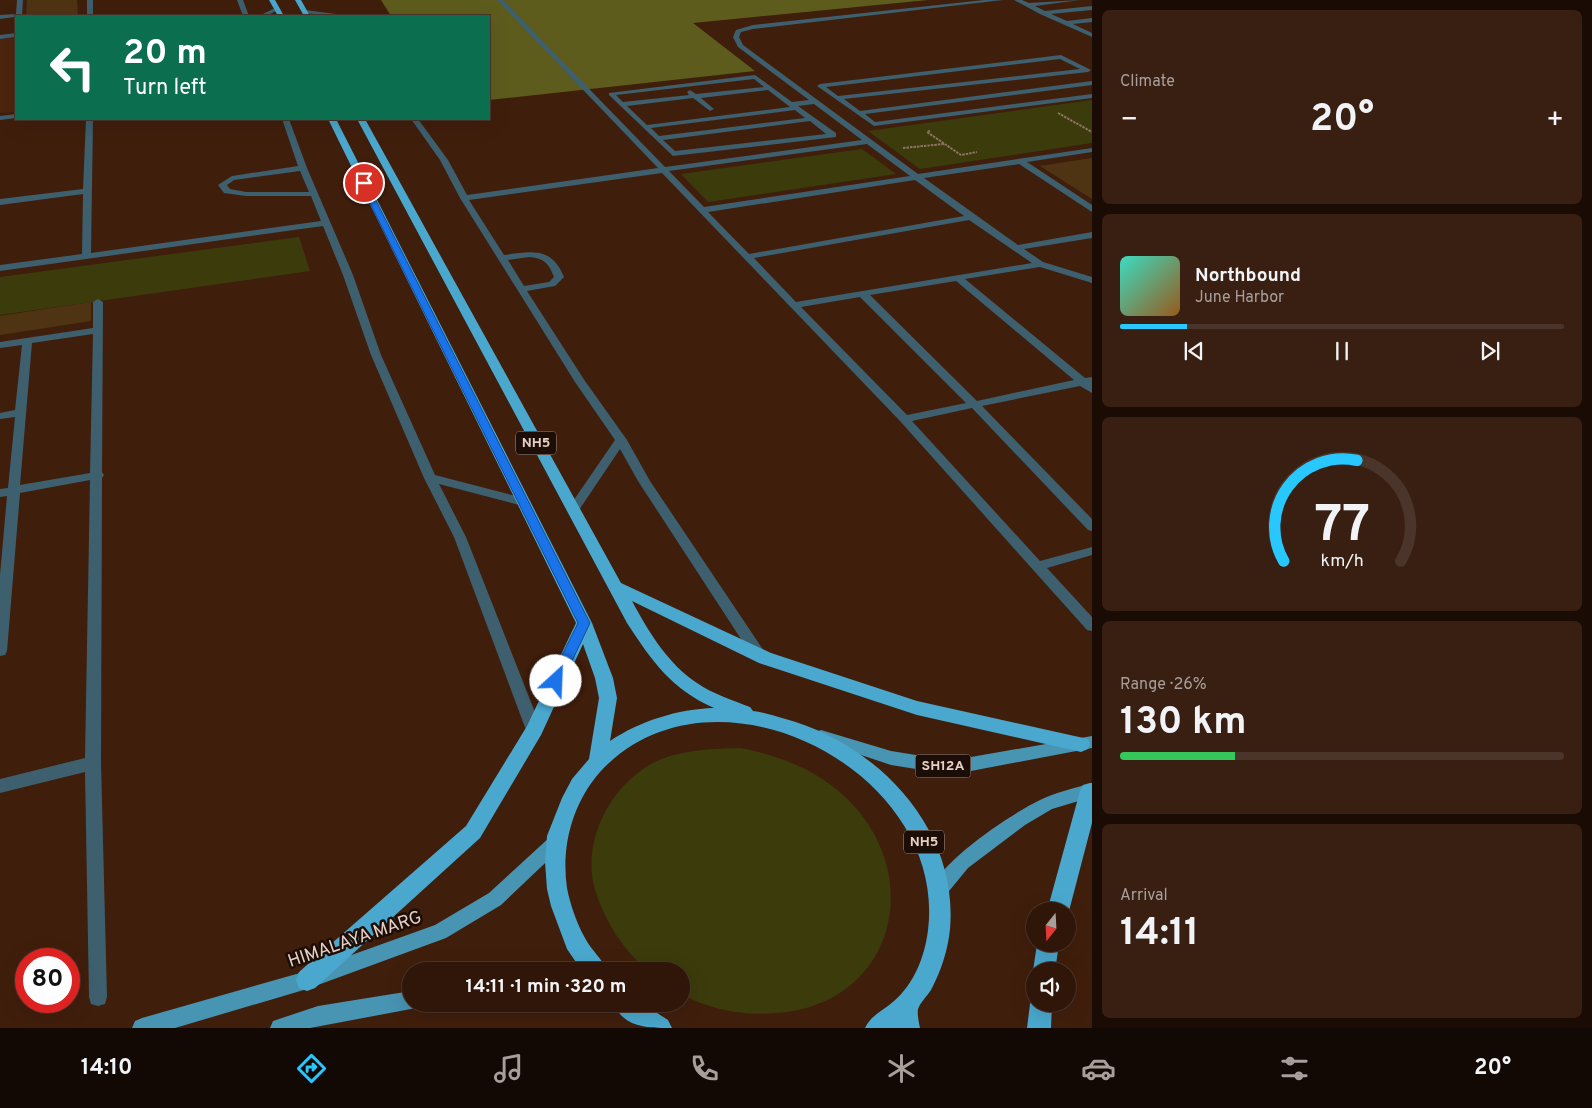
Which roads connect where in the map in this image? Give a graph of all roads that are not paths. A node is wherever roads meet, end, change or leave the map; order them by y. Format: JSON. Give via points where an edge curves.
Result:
{"nodes":[{"id":1,"x":20,"y":0,"type":"edge"},
{"id":2,"x":90,"y":0,"type":"edge"},
{"id":3,"x":240,"y":0,"type":"edge"},
{"id":4,"x":272,"y":0,"type":"edge"},
{"id":5,"x":298,"y":0,"type":"edge"},
{"id":6,"x":500,"y":0,"type":"edge"},
{"id":7,"x":1000,"y":0,"type":"edge"},
{"id":8,"x":1017,"y":0,"type":"edge"},
{"id":9,"x":1078,"y":0,"type":"edge"},
{"id":10,"x":1030,"y":5,"type":"junction"},
{"id":11,"x":1092,"y":8,"type":"edge"},
{"id":12,"x":279,"y":13,"type":"edge"},
{"id":13,"x":1042,"y":13,"type":"junction"},
{"id":14,"x":306,"y":14,"type":"edge"},
{"id":15,"x":19,"y":15,"type":"edge"},
{"id":16,"x":90,"y":15,"type":"edge"},
{"id":17,"x":246,"y":15,"type":"edge"},
{"id":18,"x":321,"y":15,"type":"edge"},
{"id":19,"x":15,"y":16,"type":"edge"},
{"id":20,"x":0,"y":17,"type":"edge"},
{"id":21,"x":1092,"y":20,"type":"edge"},
{"id":22,"x":1064,"y":23,"type":"junction"},
{"id":23,"x":15,"y":33,"type":"edge"},
{"id":24,"x":1092,"y":35,"type":"edge"},
{"id":25,"x":0,"y":37,"type":"edge"},
{"id":26,"x":1090,"y":70,"type":"edge"},
{"id":27,"x":1092,"y":83,"type":"edge"},
{"id":28,"x":683,"y":86,"type":"junction"},
{"id":29,"x":946,"y":87,"type":"junction"},
{"id":30,"x":770,"y":88,"type":"junction"},
{"id":31,"x":694,"y":96,"type":"junction"},
{"id":32,"x":1092,"y":96,"type":"edge"},
{"id":33,"x":837,"y":98,"type":"junction"},
{"id":34,"x":968,"y":99,"type":"junction"},
{"id":35,"x":844,"y":103,"type":"junction"},
{"id":36,"x":622,"y":104,"type":"junction"},
{"id":37,"x":818,"y":104,"type":"junction"},
{"id":38,"x":793,"y":106,"type":"junction"},
{"id":39,"x":710,"y":109,"type":"dead end"},
{"id":40,"x":858,"y":113,"type":"junction"},
{"id":41,"x":740,"y":115,"type":"junction"},
{"id":42,"x":15,"y":116,"type":"edge"},
{"id":43,"x":0,"y":118,"type":"edge"},
{"id":44,"x":811,"y":119,"type":"junction"},
{"id":45,"x":89,"y":120,"type":"edge"},
{"id":46,"x":286,"y":120,"type":"edge"},
{"id":47,"x":332,"y":120,"type":"edge"},
{"id":48,"x":362,"y":120,"type":"edge"},
{"id":49,"x":416,"y":120,"type":"edge"},
{"id":50,"x":755,"y":126,"type":"junction"},
{"id":51,"x":645,"y":127,"type":"junction"},
{"id":52,"x":729,"y":130,"type":"junction"},
{"id":53,"x":657,"y":139,"type":"junction"},
{"id":54,"x":868,"y":141,"type":"junction"},
{"id":55,"x":750,"y":145,"type":"junction"},
{"id":56,"x":1092,"y":150,"type":"edge"},
{"id":57,"x":762,"y":155,"type":"junction"},
{"id":58,"x":1020,"y":161,"type":"junction"},
{"id":59,"x":304,"y":168,"type":"junction"},
{"id":60,"x":661,"y":169,"type":"junction"},
{"id":61,"x":917,"y":177,"type":"junction"},
{"id":62,"x":87,"y":191,"type":"junction"},
{"id":63,"x":314,"y":194,"type":"junction"},
{"id":64,"x":464,"y":198,"type":"junction"},
{"id":65,"x":0,"y":202,"type":"edge"},
{"id":66,"x":1088,"y":203,"type":"edge"},
{"id":67,"x":1092,"y":209,"type":"edge"},
{"id":68,"x":702,"y":210,"type":"junction"},
{"id":69,"x":971,"y":217,"type":"junction"},
{"id":70,"x":327,"y":223,"type":"junction"},
{"id":71,"x":1092,"y":235,"type":"edge"},
{"id":72,"x":1016,"y":248,"type":"junction"},
{"id":73,"x":86,"y":256,"type":"junction"},
{"id":74,"x":746,"y":257,"type":"junction"},
{"id":75,"x":503,"y":258,"type":"junction"},
{"id":76,"x":1040,"y":264,"type":"junction"},
{"id":77,"x":0,"y":268,"type":"edge"},
{"id":78,"x":958,"y":278,"type":"junction"},
{"id":79,"x":1092,"y":280,"type":"edge"},
{"id":80,"x":522,"y":289,"type":"junction"},
{"id":81,"x":863,"y":294,"type":"junction"},
{"id":82,"x":98,"y":302,"type":"dead end"},
{"id":83,"x":795,"y":305,"type":"junction"},
{"id":84,"x":98,"y":330,"type":"junction"},
{"id":85,"x":27,"y":341,"type":"junction"},
{"id":86,"x":0,"y":345,"type":"edge"},
{"id":87,"x":1087,"y":381,"type":"edge"},
{"id":88,"x":1092,"y":390,"type":"edge"},
{"id":89,"x":974,"y":404,"type":"junction"},
{"id":90,"x":21,"y":412,"type":"junction"},
{"id":91,"x":0,"y":416,"type":"edge"},
{"id":92,"x":904,"y":418,"type":"junction"},
{"id":93,"x":621,"y":440,"type":"junction"},
{"id":94,"x":98,"y":475,"type":"junction"},
{"id":95,"x":430,"y":478,"type":"junction"},
{"id":96,"x":15,"y":490,"type":"junction"},
{"id":97,"x":0,"y":493,"type":"edge"},
{"id":98,"x":523,"y":502,"type":"junction"},
{"id":99,"x":573,"y":510,"type":"junction"},
{"id":100,"x":1092,"y":527,"type":"edge"},
{"id":101,"x":1092,"y":551,"type":"edge"},
{"id":102,"x":1038,"y":566,"type":"junction"},
{"id":103,"x":614,"y":586,"type":"junction"},
{"id":104,"x":584,"y":623,"type":"junction"},
{"id":105,"x":1092,"y":626,"type":"edge"},
{"id":106,"x":0,"y":652,"type":"edge"},
{"id":107,"x":760,"y":655,"type":"junction"},
{"id":108,"x":762,"y":718,"type":"junction"},
{"id":109,"x":798,"y":728,"type":"junction"},
{"id":110,"x":534,"y":730,"type":"junction"},
{"id":111,"x":1087,"y":743,"type":"edge"},
{"id":112,"x":598,"y":760,"type":"junction"},
{"id":113,"x":93,"y":763,"type":"junction"},
{"id":114,"x":0,"y":786,"type":"edge"},
{"id":115,"x":1091,"y":790,"type":"edge"},
{"id":116,"x":556,"y":842,"type":"junction"},
{"id":117,"x":939,"y":890,"type":"junction"},
{"id":118,"x":1061,"y":902,"type":"edge"},
{"id":119,"x":589,"y":962,"type":"edge"},
{"id":120,"x":307,"y":980,"type":"junction"},
{"id":121,"x":98,"y":997,"type":"dead end"},
{"id":122,"x":402,"y":1002,"type":"edge"},
{"id":123,"x":906,"y":1005,"type":"junction"},
{"id":124,"x":635,"y":1012,"type":"edge"},
{"id":125,"x":1040,"y":1012,"type":"edge"},
{"id":126,"x":142,"y":1028,"type":"edge"},
{"id":127,"x":280,"y":1028,"type":"edge"},
{"id":128,"x":660,"y":1028,"type":"edge"},
{"id":129,"x":877,"y":1028,"type":"edge"},
{"id":130,"x":908,"y":1028,"type":"edge"},
{"id":131,"x":1039,"y":1028,"type":"edge"}],
"edges":[{"from":1,"to":15,"type":"street"},
{"from":2,"to":16,"type":"street"},
{"from":3,"to":17,"type":"street"},
{"from":4,"to":12,"type":"highway"},
{"from":5,"to":14,"type":"highway"},
{"from":6,"to":60,"type":"street"},
{"from":7,"to":37,"type":"street","via":[[738,31],[736,37],[740,46]]},
{"from":8,"to":10,"type":"street"},
{"from":9,"to":10,"type":"street"},
{"from":10,"to":13,"type":"street"},
{"from":11,"to":13,"type":"street"},
{"from":13,"to":22,"type":"street"},
{"from":14,"to":18,"type":"street"},
{"from":19,"to":20,"type":"street"},
{"from":21,"to":22,"type":"street"},
{"from":22,"to":24,"type":"street"},
{"from":23,"to":25,"type":"street"},
{"from":26,"to":29,"type":"street"},
{"from":26,"to":33,"type":"street","via":[[1061,57],[820,86]]},
{"from":27,"to":34,"type":"street"},
{"from":28,"to":30,"type":"street","via":[[755,77]]},
{"from":28,"to":31,"type":"street"},
{"from":28,"to":36,"type":"street","via":[[611,94]]},
{"from":29,"to":33,"type":"street"},
{"from":29,"to":34,"type":"street"},
{"from":30,"to":31,"type":"street"},
{"from":30,"to":38,"type":"street"},
{"from":31,"to":36,"type":"street"},
{"from":31,"to":39,"type":"street"},
{"from":32,"to":40,"type":"street","via":[[874,124]]},
{"from":33,"to":35,"type":"street"},
{"from":34,"to":40,"type":"street"},
{"from":35,"to":37,"type":"street"},
{"from":35,"to":40,"type":"street"},
{"from":36,"to":51,"type":"street"},
{"from":37,"to":38,"type":"street"},
{"from":37,"to":54,"type":"street"},
{"from":38,"to":41,"type":"street"},
{"from":38,"to":44,"type":"street"},
{"from":41,"to":50,"type":"street"},
{"from":41,"to":51,"type":"street"},
{"from":42,"to":43,"type":"street"},
{"from":44,"to":50,"type":"street"},
{"from":44,"to":55,"type":"street","via":[[833,135]]},
{"from":45,"to":62,"type":"street"},
{"from":46,"to":59,"type":"street"},
{"from":47,"to":98,"type":"highway","number":"NH5"},
{"from":48,"to":99,"type":"highway","number":"NH5"},
{"from":49,"to":64,"type":"street","via":[[444,160]]},
{"from":50,"to":52,"type":"street"},
{"from":51,"to":53,"type":"street"},
{"from":52,"to":53,"type":"street"},
{"from":52,"to":55,"type":"street"},
{"from":53,"to":55,"type":"street","via":[[673,154]]},
{"from":54,"to":57,"type":"street"},
{"from":54,"to":61,"type":"street"},
{"from":55,"to":57,"type":"street"},
{"from":56,"to":58,"type":"street"},
{"from":57,"to":60,"type":"street"},
{"from":58,"to":61,"type":"street"},
{"from":58,"to":66,"type":"street"},
{"from":59,"to":63,"type":"street"},
{"from":59,"to":63,"type":"street","via":[[232,178],[222,184],[226,191],[246,194]]},
{"from":60,"to":64,"type":"street"},
{"from":60,"to":68,"type":"street"},
{"from":61,"to":68,"type":"street"},
{"from":61,"to":69,"type":"street"},
{"from":62,"to":65,"type":"street"},
{"from":62,"to":73,"type":"street"},
{"from":63,"to":70,"type":"street"},
{"from":64,"to":75,"type":"street"},
{"from":66,"to":67,"type":"street"},
{"from":68,"to":74,"type":"street"},
{"from":69,"to":72,"type":"street"},
{"from":69,"to":74,"type":"street"},
{"from":70,"to":73,"type":"street"},
{"from":70,"to":95,"type":"street","via":[[376,355]]},
{"from":71,"to":72,"type":"street"},
{"from":72,"to":76,"type":"street"},
{"from":73,"to":77,"type":"street"},
{"from":74,"to":83,"type":"street"},
{"from":75,"to":80,"type":"street"},
{"from":75,"to":80,"type":"street","via":[[542,255],[557,269],[559,277],[552,284]]},
{"from":76,"to":78,"type":"street"},
{"from":76,"to":79,"type":"street"},
{"from":78,"to":81,"type":"street"},
{"from":78,"to":87,"type":"street"},
{"from":80,"to":93,"type":"street"},
{"from":81,"to":83,"type":"street"},
{"from":81,"to":89,"type":"street"},
{"from":82,"to":84,"type":"street"},
{"from":83,"to":92,"type":"street"},
{"from":84,"to":85,"type":"street"},
{"from":84,"to":94,"type":"street"},
{"from":85,"to":86,"type":"street"},
{"from":85,"to":90,"type":"street"},
{"from":87,"to":88,"type":"street"},
{"from":87,"to":89,"type":"street"},
{"from":89,"to":92,"type":"street"},
{"from":89,"to":100,"type":"street"},
{"from":90,"to":91,"type":"street"},
{"from":90,"to":96,"type":"street"},
{"from":92,"to":102,"type":"street"},
{"from":93,"to":99,"type":"street"},
{"from":93,"to":107,"type":"street","via":[[644,481]]},
{"from":94,"to":96,"type":"street"},
{"from":94,"to":113,"type":"street"},
{"from":95,"to":98,"type":"street"},
{"from":95,"to":110,"type":"street","via":[[460,537]]},
{"from":96,"to":97,"type":"street"},
{"from":96,"to":106,"type":"street"},
{"from":98,"to":104,"type":"highway","number":"NH5"},
{"from":99,"to":103,"type":"highway","number":"NH5"},
{"from":101,"to":102,"type":"street"},
{"from":102,"to":105,"type":"street"},
{"from":103,"to":107,"type":"highway"},
{"from":103,"to":108,"type":"highway","number":"NH5","via":[[655,651],[684,683],[714,701]]},
{"from":104,"to":110,"type":"highway"},
{"from":104,"to":112,"type":"highway","number":"NH5","via":[[608,698]]},
{"from":107,"to":111,"type":"highway","via":[[918,708]]},
{"from":108,"to":109,"type":"highway","number":"NH5"},
{"from":108,"to":112,"type":"highway","number":"NH5","via":[[717,715],[672,720],[632,736]]},
{"from":109,"to":111,"type":"main road","number":"SH12A","via":[[891,758],[941,766],[971,764]]},
{"from":109,"to":117,"type":"highway","number":"NH5","via":[[854,758],[901,802],[919,829],[932,859]]},
{"from":110,"to":120,"type":"highway","via":[[473,832]]},
{"from":112,"to":116,"type":"highway","number":"NH5","via":[[571,797]]},
{"from":113,"to":114,"type":"street"},
{"from":113,"to":121,"type":"street"},
{"from":115,"to":117,"type":"main road","via":[[1047,804],[1019,820],[962,863]]},
{"from":115,"to":118,"type":"highway"},
{"from":116,"to":119,"type":"highway","number":"NH5","via":[[557,892],[575,943]]},
{"from":116,"to":120,"type":"main road","name":"HIMALAYA MARG","via":[[495,899],[440,932]]},
{"from":117,"to":123,"type":"highway","number":"NH5","via":[[941,920],[936,951],[924,979]]},
{"from":120,"to":126,"type":"main road","name":"HIMALAYA MARG"},
{"from":122,"to":127,"type":"main road","via":[[318,1016]]},
{"from":123,"to":129,"type":"highway","number":"NH5"},
{"from":123,"to":130,"type":"highway"},
{"from":124,"to":128,"type":"highway"},
{"from":125,"to":131,"type":"highway"}]}
